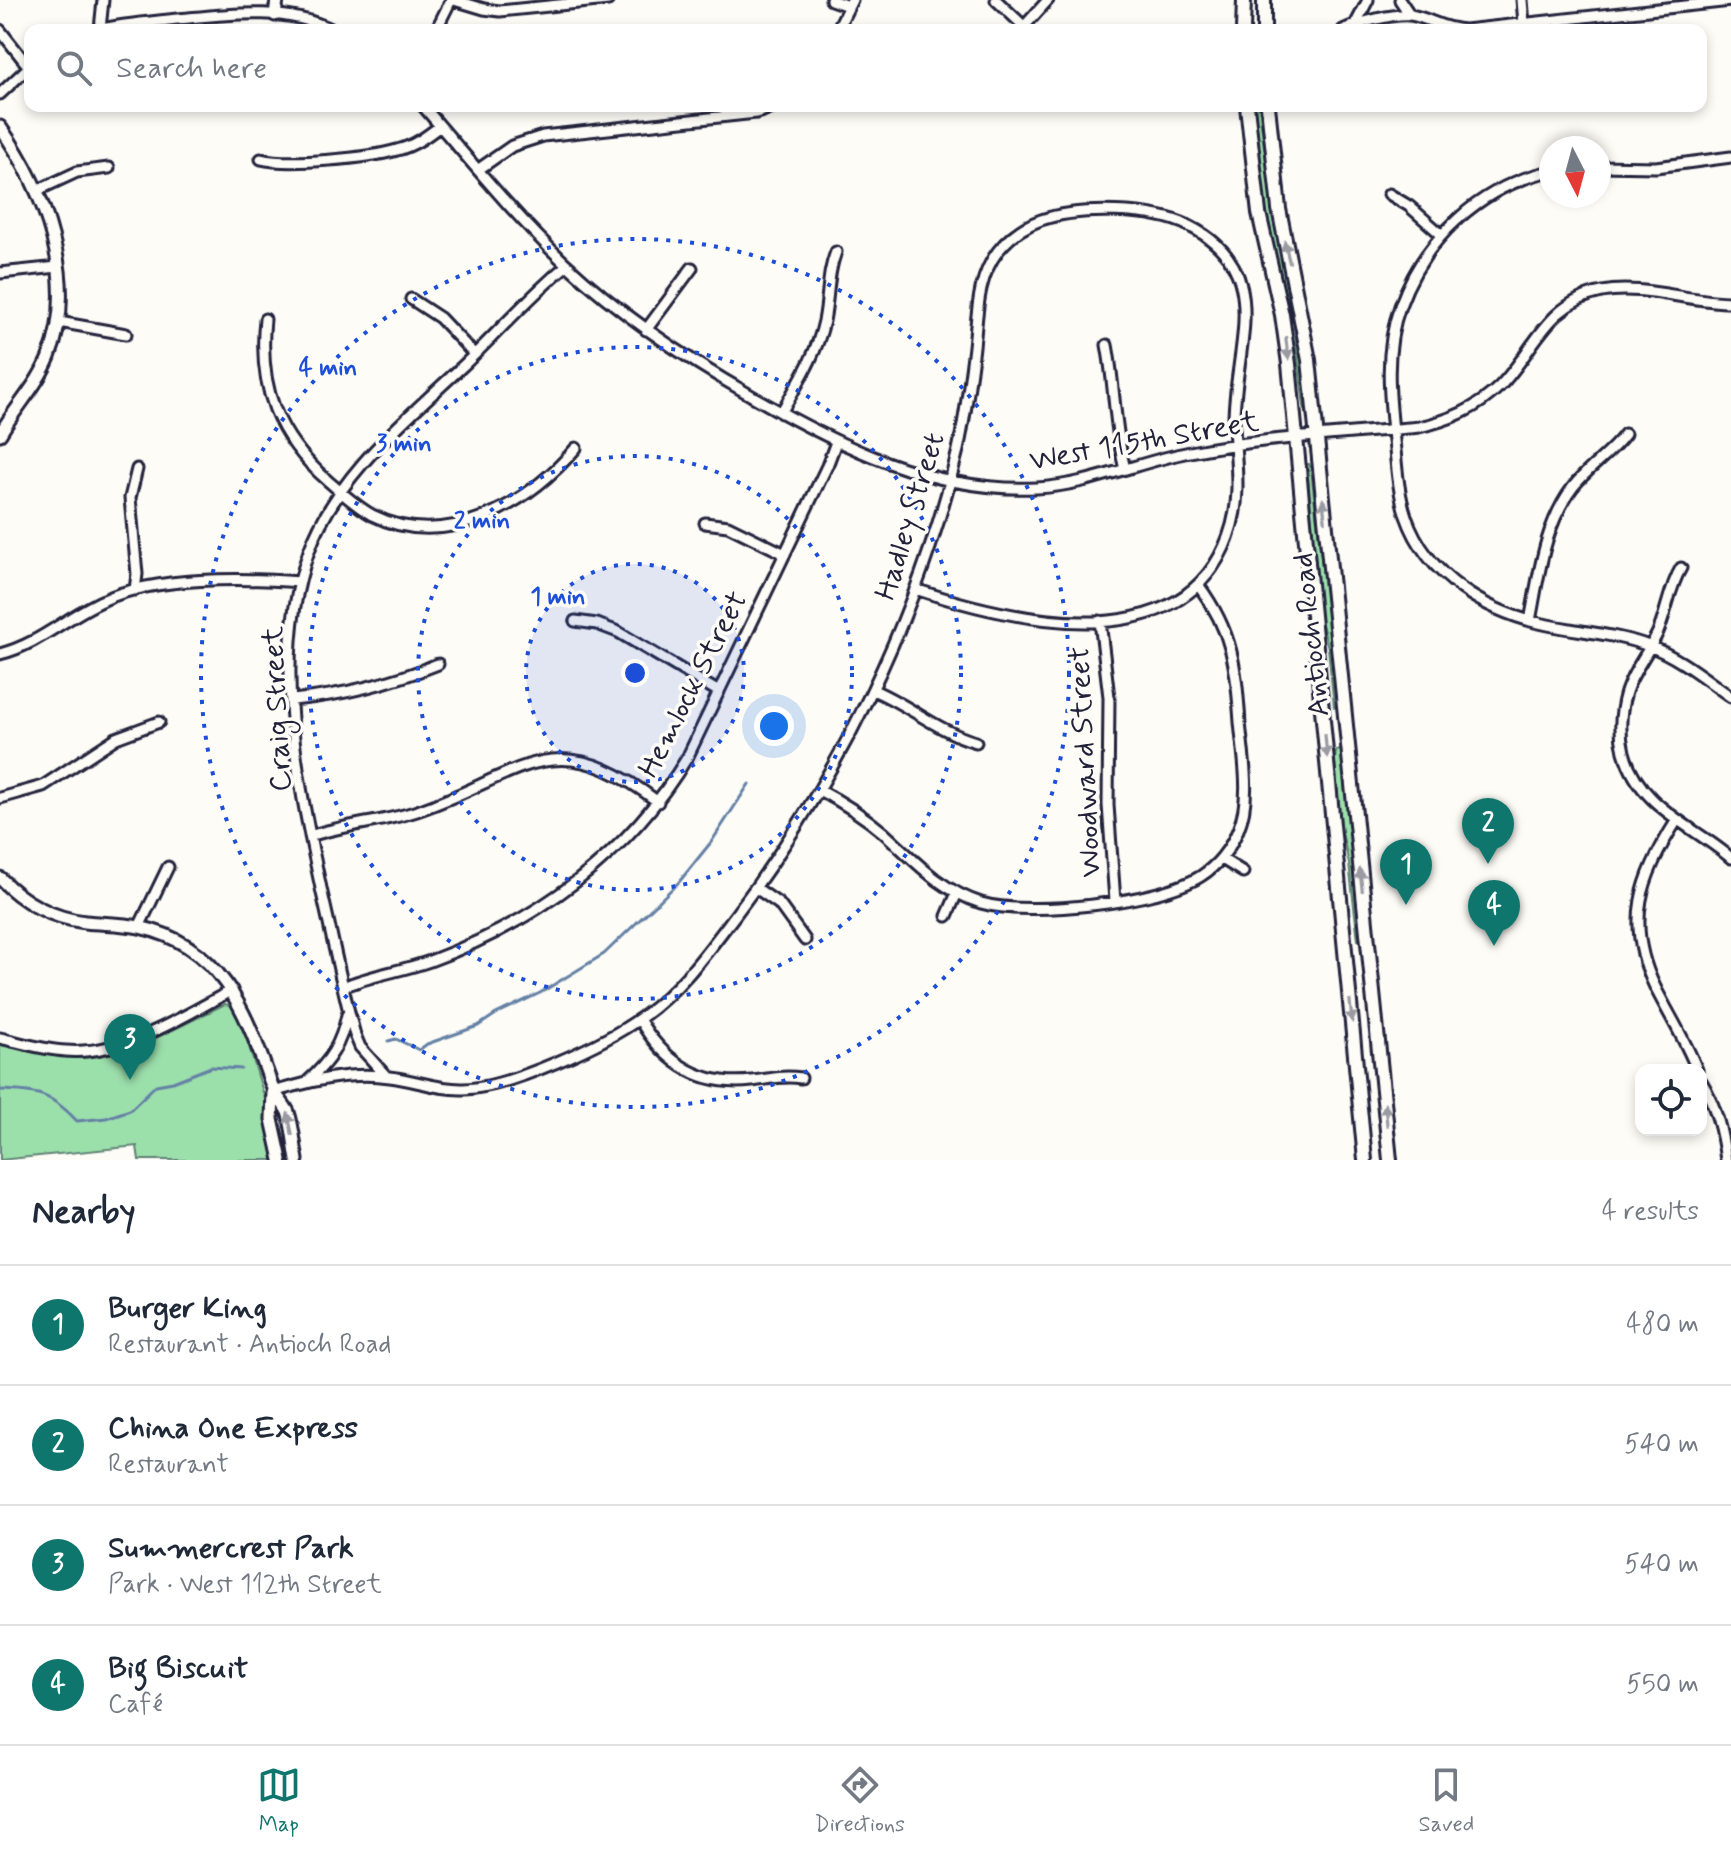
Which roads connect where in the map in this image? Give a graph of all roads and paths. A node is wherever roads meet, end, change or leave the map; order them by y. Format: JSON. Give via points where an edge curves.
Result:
{"nodes":[{"id":1,"x":103,"y":0,"type":"edge"},
{"id":2,"x":277,"y":0,"type":"edge"},
{"id":3,"x":453,"y":0,"type":"edge"},
{"id":4,"x":608,"y":0,"type":"edge"},
{"id":5,"x":831,"y":0,"type":"edge"},
{"id":6,"x":996,"y":0,"type":"edge"},
{"id":7,"x":1048,"y":0,"type":"edge"},
{"id":8,"x":1244,"y":0,"type":"edge"},
{"id":9,"x":1264,"y":0,"type":"edge"},
{"id":10,"x":1368,"y":0,"type":"edge"},
{"id":11,"x":1400,"y":0,"type":"edge"},
{"id":12,"x":1522,"y":0,"type":"edge"},
{"id":13,"x":1731,"y":1,"type":"edge"},
{"id":14,"x":1710,"y":2,"type":"edge"},
{"id":15,"x":850,"y":3,"type":"edge"},
{"id":16,"x":275,"y":15,"type":"junction"},
{"id":17,"x":1410,"y":15,"type":"junction"},
{"id":18,"x":1356,"y":23,"type":"joint"},
{"id":19,"x":100,"y":24,"type":"edge"},
{"id":20,"x":147,"y":24,"type":"edge"},
{"id":21,"x":316,"y":24,"type":"edge"},
{"id":22,"x":439,"y":24,"type":"edge"},
{"id":23,"x":840,"y":24,"type":"edge"},
{"id":24,"x":1019,"y":24,"type":"edge"},
{"id":25,"x":1028,"y":24,"type":"edge"},
{"id":26,"x":1243,"y":24,"type":"edge"},
{"id":27,"x":1264,"y":24,"type":"edge"},
{"id":28,"x":1432,"y":24,"type":"edge"},
{"id":29,"x":1524,"y":24,"type":"joint"},
{"id":30,"x":0,"y":30,"type":"edge"},
{"id":31,"x":24,"y":61,"type":"edge"},
{"id":32,"x":24,"y":72,"type":"edge"},
{"id":33,"x":0,"y":94,"type":"edge"},
{"id":34,"x":428,"y":112,"type":"edge"},
{"id":35,"x":759,"y":112,"type":"edge"},
{"id":36,"x":1248,"y":112,"type":"edge"},
{"id":37,"x":1269,"y":112,"type":"edge"},
{"id":38,"x":440,"y":126,"type":"junction"},
{"id":39,"x":0,"y":127,"type":"edge"},
{"id":40,"x":1731,"y":157,"type":"edge"},
{"id":41,"x":261,"y":159,"type":"dead end"},
{"id":42,"x":1611,"y":166,"type":"edge"},
{"id":43,"x":109,"y":168,"type":"dead end"},
{"id":44,"x":479,"y":169,"type":"junction"},
{"id":45,"x":1539,"y":175,"type":"edge"},
{"id":46,"x":36,"y":191,"type":"junction"},
{"id":47,"x":1389,"y":194,"type":"dead end"},
{"id":48,"x":1442,"y":235,"type":"junction"},
{"id":49,"x":836,"y":252,"type":"dead end"},
{"id":50,"x":567,"y":265,"type":"junction"},
{"id":51,"x":58,"y":267,"type":"junction"},
{"id":52,"x":692,"y":268,"type":"dead end"},
{"id":53,"x":0,"y":273,"type":"edge"},
{"id":54,"x":411,"y":299,"type":"dead end"},
{"id":55,"x":1731,"y":302,"type":"edge"},
{"id":56,"x":265,"y":319,"type":"dead end"},
{"id":57,"x":59,"y":322,"type":"junction"},
{"id":58,"x":646,"y":330,"type":"junction"},
{"id":59,"x":126,"y":334,"type":"dead end"},
{"id":60,"x":1107,"y":345,"type":"dead end"},
{"id":61,"x":474,"y":354,"type":"junction"},
{"id":62,"x":781,"y":413,"type":"junction"},
{"id":63,"x":1393,"y":430,"type":"junction"},
{"id":64,"x":0,"y":434,"type":"edge"},
{"id":65,"x":1625,"y":434,"type":"dead end"},
{"id":66,"x":1316,"y":436,"type":"junction"},
{"id":67,"x":1296,"y":438,"type":"junction"},
{"id":68,"x":836,"y":442,"type":"junction"},
{"id":69,"x":1236,"y":445,"type":"junction"},
{"id":70,"x":576,"y":448,"type":"dead end"},
{"id":71,"x":137,"y":469,"type":"dead end"},
{"id":72,"x":1125,"y":469,"type":"junction"},
{"id":73,"x":950,"y":479,"type":"junction"},
{"id":74,"x":341,"y":492,"type":"junction"},
{"id":75,"x":705,"y":523,"type":"dead end"},
{"id":76,"x":785,"y":554,"type":"junction"},
{"id":77,"x":1681,"y":568,"type":"dead end"},
{"id":78,"x":300,"y":582,"type":"junction"},
{"id":79,"x":1199,"y":586,"type":"junction"},
{"id":80,"x":915,"y":589,"type":"junction"},
{"id":81,"x":135,"y":590,"type":"junction"},
{"id":82,"x":575,"y":621,"type":"dead end"},
{"id":83,"x":1100,"y":621,"type":"junction"},
{"id":84,"x":1530,"y":621,"type":"junction"},
{"id":85,"x":1650,"y":646,"type":"junction"},
{"id":86,"x":0,"y":654,"type":"edge"},
{"id":87,"x":438,"y":664,"type":"dead end"},
{"id":88,"x":873,"y":690,"type":"junction"},
{"id":89,"x":719,"y":692,"type":"junction"},
{"id":90,"x":1731,"y":697,"type":"edge"},
{"id":91,"x":293,"y":700,"type":"junction"},
{"id":92,"x":159,"y":722,"type":"dead end"},
{"id":93,"x":976,"y":742,"type":"dead end"},
{"id":94,"x":819,"y":790,"type":"junction"},
{"id":95,"x":0,"y":798,"type":"edge"},
{"id":96,"x":658,"y":802,"type":"junction"},
{"id":97,"x":1677,"y":820,"type":"junction"},
{"id":98,"x":310,"y":836,"type":"junction"},
{"id":99,"x":1731,"y":858,"type":"edge"},
{"id":100,"x":1222,"y":859,"type":"junction"},
{"id":101,"x":168,"y":867,"type":"dead end"},
{"id":102,"x":1243,"y":872,"type":"dead end"},
{"id":103,"x":0,"y":878,"type":"edge"},
{"id":104,"x":756,"y":888,"type":"junction"},
{"id":105,"x":957,"y":893,"type":"junction"},
{"id":106,"x":1115,"y":901,"type":"junction"},
{"id":107,"x":947,"y":916,"type":"dead end"},
{"id":108,"x":139,"y":927,"type":"junction"},
{"id":109,"x":805,"y":940,"type":"dead end"},
{"id":110,"x":343,"y":987,"type":"junction"},
{"id":111,"x":232,"y":990,"type":"junction"},
{"id":112,"x":348,"y":1011,"type":"junction"},
{"id":113,"x":639,"y":1019,"type":"junction"},
{"id":114,"x":0,"y":1038,"type":"edge"},
{"id":115,"x":1695,"y":1064,"type":"edge"},
{"id":116,"x":386,"y":1076,"type":"junction"},
{"id":117,"x":801,"y":1078,"type":"dead end"},
{"id":118,"x":307,"y":1082,"type":"junction"},
{"id":119,"x":1707,"y":1091,"type":"edge"},
{"id":120,"x":273,"y":1092,"type":"junction"},
{"id":121,"x":281,"y":1160,"type":"edge"},
{"id":122,"x":297,"y":1160,"type":"edge"},
{"id":123,"x":1365,"y":1160,"type":"edge"},
{"id":124,"x":1390,"y":1160,"type":"edge"},
{"id":125,"x":1726,"y":1160,"type":"edge"}],
"edges":[{"from":1,"to":19,"type":"street"},
{"from":2,"to":16,"type":"street"},
{"from":3,"to":4,"type":"street","via":[[500,11]]},
{"from":3,"to":22,"type":"street"},
{"from":5,"to":15,"type":"street"},
{"from":6,"to":24,"type":"street"},
{"from":7,"to":25,"type":"street"},
{"from":8,"to":26,"type":"main road"},
{"from":9,"to":27,"type":"main road"},
{"from":10,"to":18,"type":"street"},
{"from":11,"to":17,"type":"street"},
{"from":12,"to":29,"type":"street"},
{"from":13,"to":14,"type":"street"},
{"from":14,"to":29,"type":"street"},
{"from":15,"to":23,"type":"street"},
{"from":16,"to":20,"type":"street","via":[[235,13]]},
{"from":16,"to":21,"type":"street"},
{"from":17,"to":18,"type":"street"},
{"from":17,"to":28,"type":"street"},
{"from":30,"to":31,"type":"street"},
{"from":32,"to":33,"type":"street"},
{"from":34,"to":38,"type":"street","name":"West 115th Street"},
{"from":35,"to":44,"type":"street","via":[[543,136],[512,146]]},
{"from":36,"to":67,"type":"main road","name":"Antioch Road","one_way":true,"via":[[1259,213],[1286,339]]},
{"from":66,"to":37,"type":"main road","name":"Antioch Road","one_way":true},
{"from":38,"to":41,"type":"street","via":[[412,145],[386,153],[285,163]]},
{"from":38,"to":44,"type":"street","name":"West 115th Street"},
{"from":39,"to":46,"type":"street"},
{"from":40,"to":42,"type":"street","via":[[1685,165]]},
{"from":43,"to":46,"type":"street","via":[[77,172]]},
{"from":44,"to":50,"type":"street","name":"West 115th Street"},
{"from":45,"to":48,"type":"street","via":[[1490,195]]},
{"from":46,"to":51,"type":"street"},
{"from":47,"to":48,"type":"street"},
{"from":48,"to":63,"type":"street","via":[[1417,270],[1396,317],[1389,370]]},
{"from":49,"to":62,"type":"street","via":[[817,346]]},
{"from":50,"to":58,"type":"street","name":"West 115th Street"},
{"from":50,"to":61,"type":"street","name":"Craig Street"},
{"from":51,"to":53,"type":"street"},
{"from":51,"to":57,"type":"street"},
{"from":52,"to":58,"type":"street"},
{"from":54,"to":61,"type":"street","via":[[440,318]]},
{"from":55,"to":63,"type":"street","name":"West 115th Street","via":[[1623,290],[1589,295],[1546,323],[1500,386],[1474,407],[1440,422]]},
{"from":56,"to":74,"type":"street","via":[[264,366],[274,409],[296,448]]},
{"from":57,"to":59,"type":"street"},
{"from":57,"to":64,"type":"street","via":[[37,381]]},
{"from":58,"to":62,"type":"street","name":"West 115th Street"},
{"from":60,"to":72,"type":"street"},
{"from":61,"to":74,"type":"street","name":"Craig Street","via":[[363,463]]},
{"from":62,"to":68,"type":"street","name":"West 115th Street"},
{"from":63,"to":66,"type":"street","name":"West 115th Street"},
{"from":63,"to":84,"type":"street","via":[[1406,516],[1427,555],[1476,599]]},
{"from":65,"to":84,"type":"street","via":[[1563,503],[1549,534]]},
{"from":66,"to":67,"type":"street","name":"West 115th Street"},
{"from":124,"to":66,"type":"main road","name":"Antioch Road","one_way":true},
{"from":67,"to":69,"type":"street","name":"West 115th Street"},
{"from":67,"to":123,"type":"main road","name":"Antioch Road","one_way":true},
{"from":68,"to":73,"type":"street","name":"West 115th Street","via":[[900,467]]},
{"from":68,"to":76,"type":"street","name":"Hemlock Street"},
{"from":69,"to":72,"type":"street","name":"West 115th Street"},
{"from":69,"to":73,"type":"street","name":"Hadley Street","via":[[1234,411],[1246,313],[1230,261],[1211,240],[1158,216],[1072,214],[1040,220],[1016,233],[993,257],[981,289],[967,404]]},
{"from":69,"to":79,"type":"street","name":"Hadley Street","via":[[1233,522],[1217,561]]},
{"from":70,"to":74,"type":"street","via":[[535,488],[458,526],[389,522]]},
{"from":71,"to":81,"type":"street","via":[[130,498]]},
{"from":72,"to":73,"type":"street","name":"West 115th Street","via":[[1036,488]]},
{"from":73,"to":80,"type":"street","name":"Hadley Street"},
{"from":74,"to":78,"type":"street","name":"Craig Street","via":[[321,525]]},
{"from":75,"to":76,"type":"street","via":[[728,526]]},
{"from":76,"to":89,"type":"street","name":"Hemlock Street"},
{"from":77,"to":85,"type":"street"},
{"from":78,"to":81,"type":"street","via":[[235,578]]},
{"from":78,"to":91,"type":"street","name":"Craig Street","via":[[292,627]]},
{"from":79,"to":83,"type":"street","via":[[1153,612]]},
{"from":79,"to":100,"type":"street","via":[[1227,632],[1240,712],[1245,801],[1238,831]]},
{"from":80,"to":83,"type":"street","via":[[1033,619]]},
{"from":80,"to":88,"type":"street","name":"Hadley Street"},
{"from":81,"to":86,"type":"street","via":[[107,598],[41,639]]},
{"from":82,"to":89,"type":"street","via":[[618,632]]},
{"from":83,"to":106,"type":"street","name":"Woodward Street","via":[[1109,697],[1108,805]]},
{"from":84,"to":85,"type":"street"},
{"from":85,"to":90,"type":"street"},
{"from":85,"to":97,"type":"street","via":[[1627,690],[1622,744],[1640,788]]},
{"from":87,"to":91,"type":"street","via":[[348,692]]},
{"from":88,"to":93,"type":"street"},
{"from":88,"to":94,"type":"street","name":"Hadley Street"},
{"from":89,"to":96,"type":"street","name":"Hemlock Street"},
{"from":91,"to":98,"type":"street","name":"Craig Street"},
{"from":92,"to":95,"type":"street","via":[[116,738],[43,786]]},
{"from":94,"to":104,"type":"street","name":"Hadley Street"},
{"from":94,"to":105,"type":"street","via":[[860,815],[929,876]]},
{"from":96,"to":98,"type":"street","via":[[607,769],[553,760],[520,766],[412,813]]},
{"from":96,"to":110,"type":"street","name":"Hemlock Street","via":[[597,865],[524,917],[429,961]]},
{"from":97,"to":99,"type":"street"},
{"from":97,"to":115,"type":"street","via":[[1645,879],[1639,920],[1641,946],[1655,987]]},
{"from":98,"to":110,"type":"street","name":"Craig Street"},
{"from":100,"to":102,"type":"street"},
{"from":100,"to":106,"type":"street","via":[[1188,884]]},
{"from":101,"to":108,"type":"street"},
{"from":103,"to":108,"type":"street","via":[[51,914]]},
{"from":104,"to":109,"type":"street","via":[[779,904]]},
{"from":104,"to":113,"type":"street","name":"Hadley Street","via":[[690,974]]},
{"from":105,"to":106,"type":"street","via":[[980,903],[1017,908]]},
{"from":105,"to":107,"type":"street"},
{"from":108,"to":111,"type":"street","via":[[186,946]]},
{"from":110,"to":112,"type":"street","name":"Craig Street"},
{"from":111,"to":114,"type":"street","via":[[175,1022],[101,1048],[65,1051]]},
{"from":111,"to":120,"type":"street"},
{"from":112,"to":116,"type":"street","name":"Craig Street","via":[[360,1047]]},
{"from":112,"to":118,"type":"street","name":"Craig Street","via":[[338,1048]]},
{"from":113,"to":116,"type":"street","name":"Hadley Street","via":[[573,1055],[479,1088]]},
{"from":113,"to":117,"type":"street","via":[[666,1056],[695,1075],[732,1082]]},
{"from":116,"to":118,"type":"street","name":"Hadley Street"},
{"from":118,"to":120,"type":"street","name":"Hadley Street"},
{"from":119,"to":125,"type":"street"},
{"from":120,"to":121,"type":"street","via":[[272,1119]]},
{"from":122,"to":120,"type":"street","one_way":true,"via":[[288,1111]]}]}
